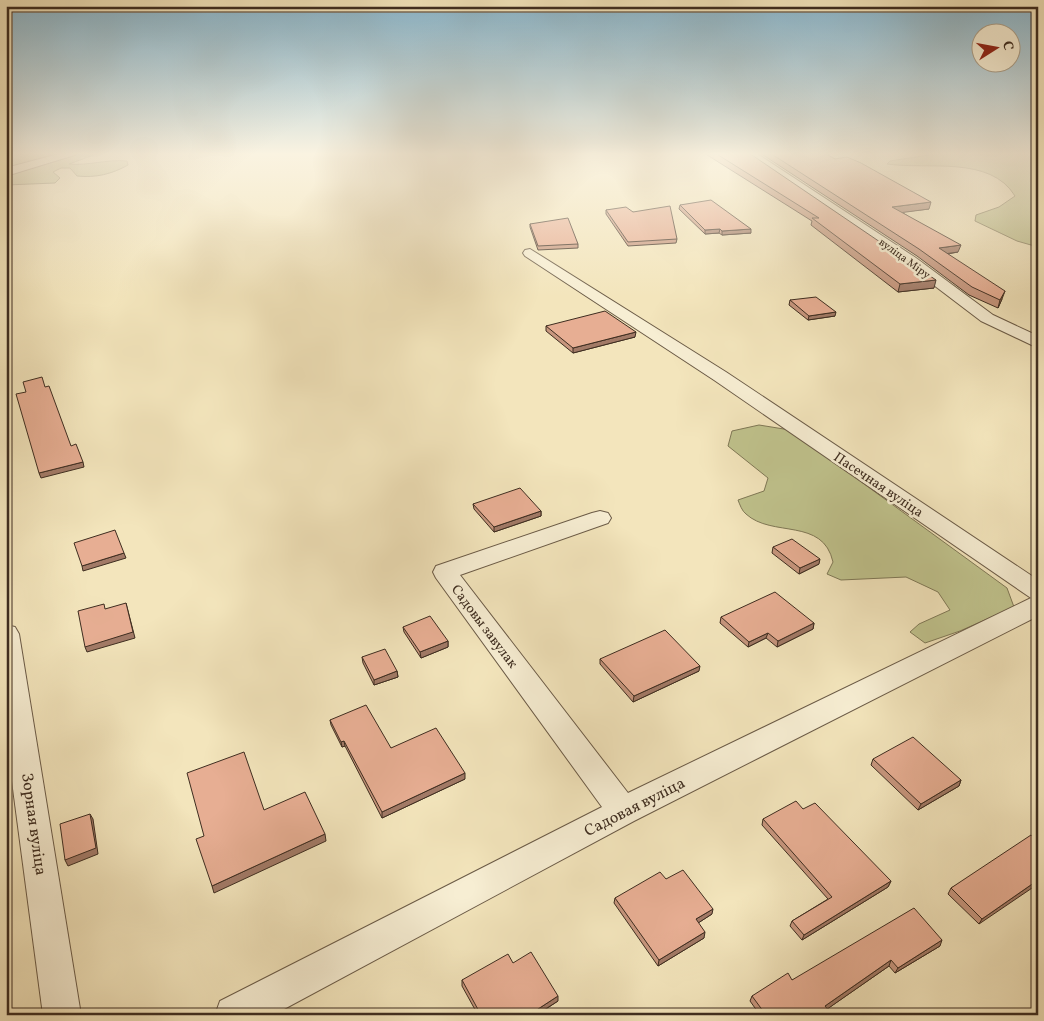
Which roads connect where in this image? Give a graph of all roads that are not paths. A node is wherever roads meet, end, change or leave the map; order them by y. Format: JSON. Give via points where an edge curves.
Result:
{"nodes":[{"id":1,"x":820,"y":201,"type":"edge"},
{"id":2,"x":530,"y":253,"type":"dead end"},
{"id":3,"x":1038,"y":343,"type":"edge"},
{"id":4,"x":600,"y":518,"type":"dead end"},
{"id":5,"x":1038,"y":592,"type":"edge"},
{"id":6,"x":1038,"y":605,"type":"edge"},
{"id":7,"x":6,"y":634,"type":"edge"},
{"id":8,"x":623,"y":811,"type":"junction"},
{"id":9,"x":62,"y":1015,"type":"edge"},
{"id":10,"x":234,"y":1015,"type":"edge"}],
"edges":[{"from":1,"to":3,"type":"street","name":"вуліца Міру","via":[[903,256],[987,318]]},
{"from":2,"to":5,"type":"street","name":"Пасечная вуліца","via":[[720,376]]},
{"from":4,"to":8,"type":"street","name":"Садовы завулак","via":[[446,572]]},
{"from":6,"to":8,"type":"street","name":"Садовая вуліца"},
{"from":7,"to":9,"type":"street","name":"Зорная вуліца"},
{"from":8,"to":10,"type":"street","name":"Садовая вуліца"}]}
